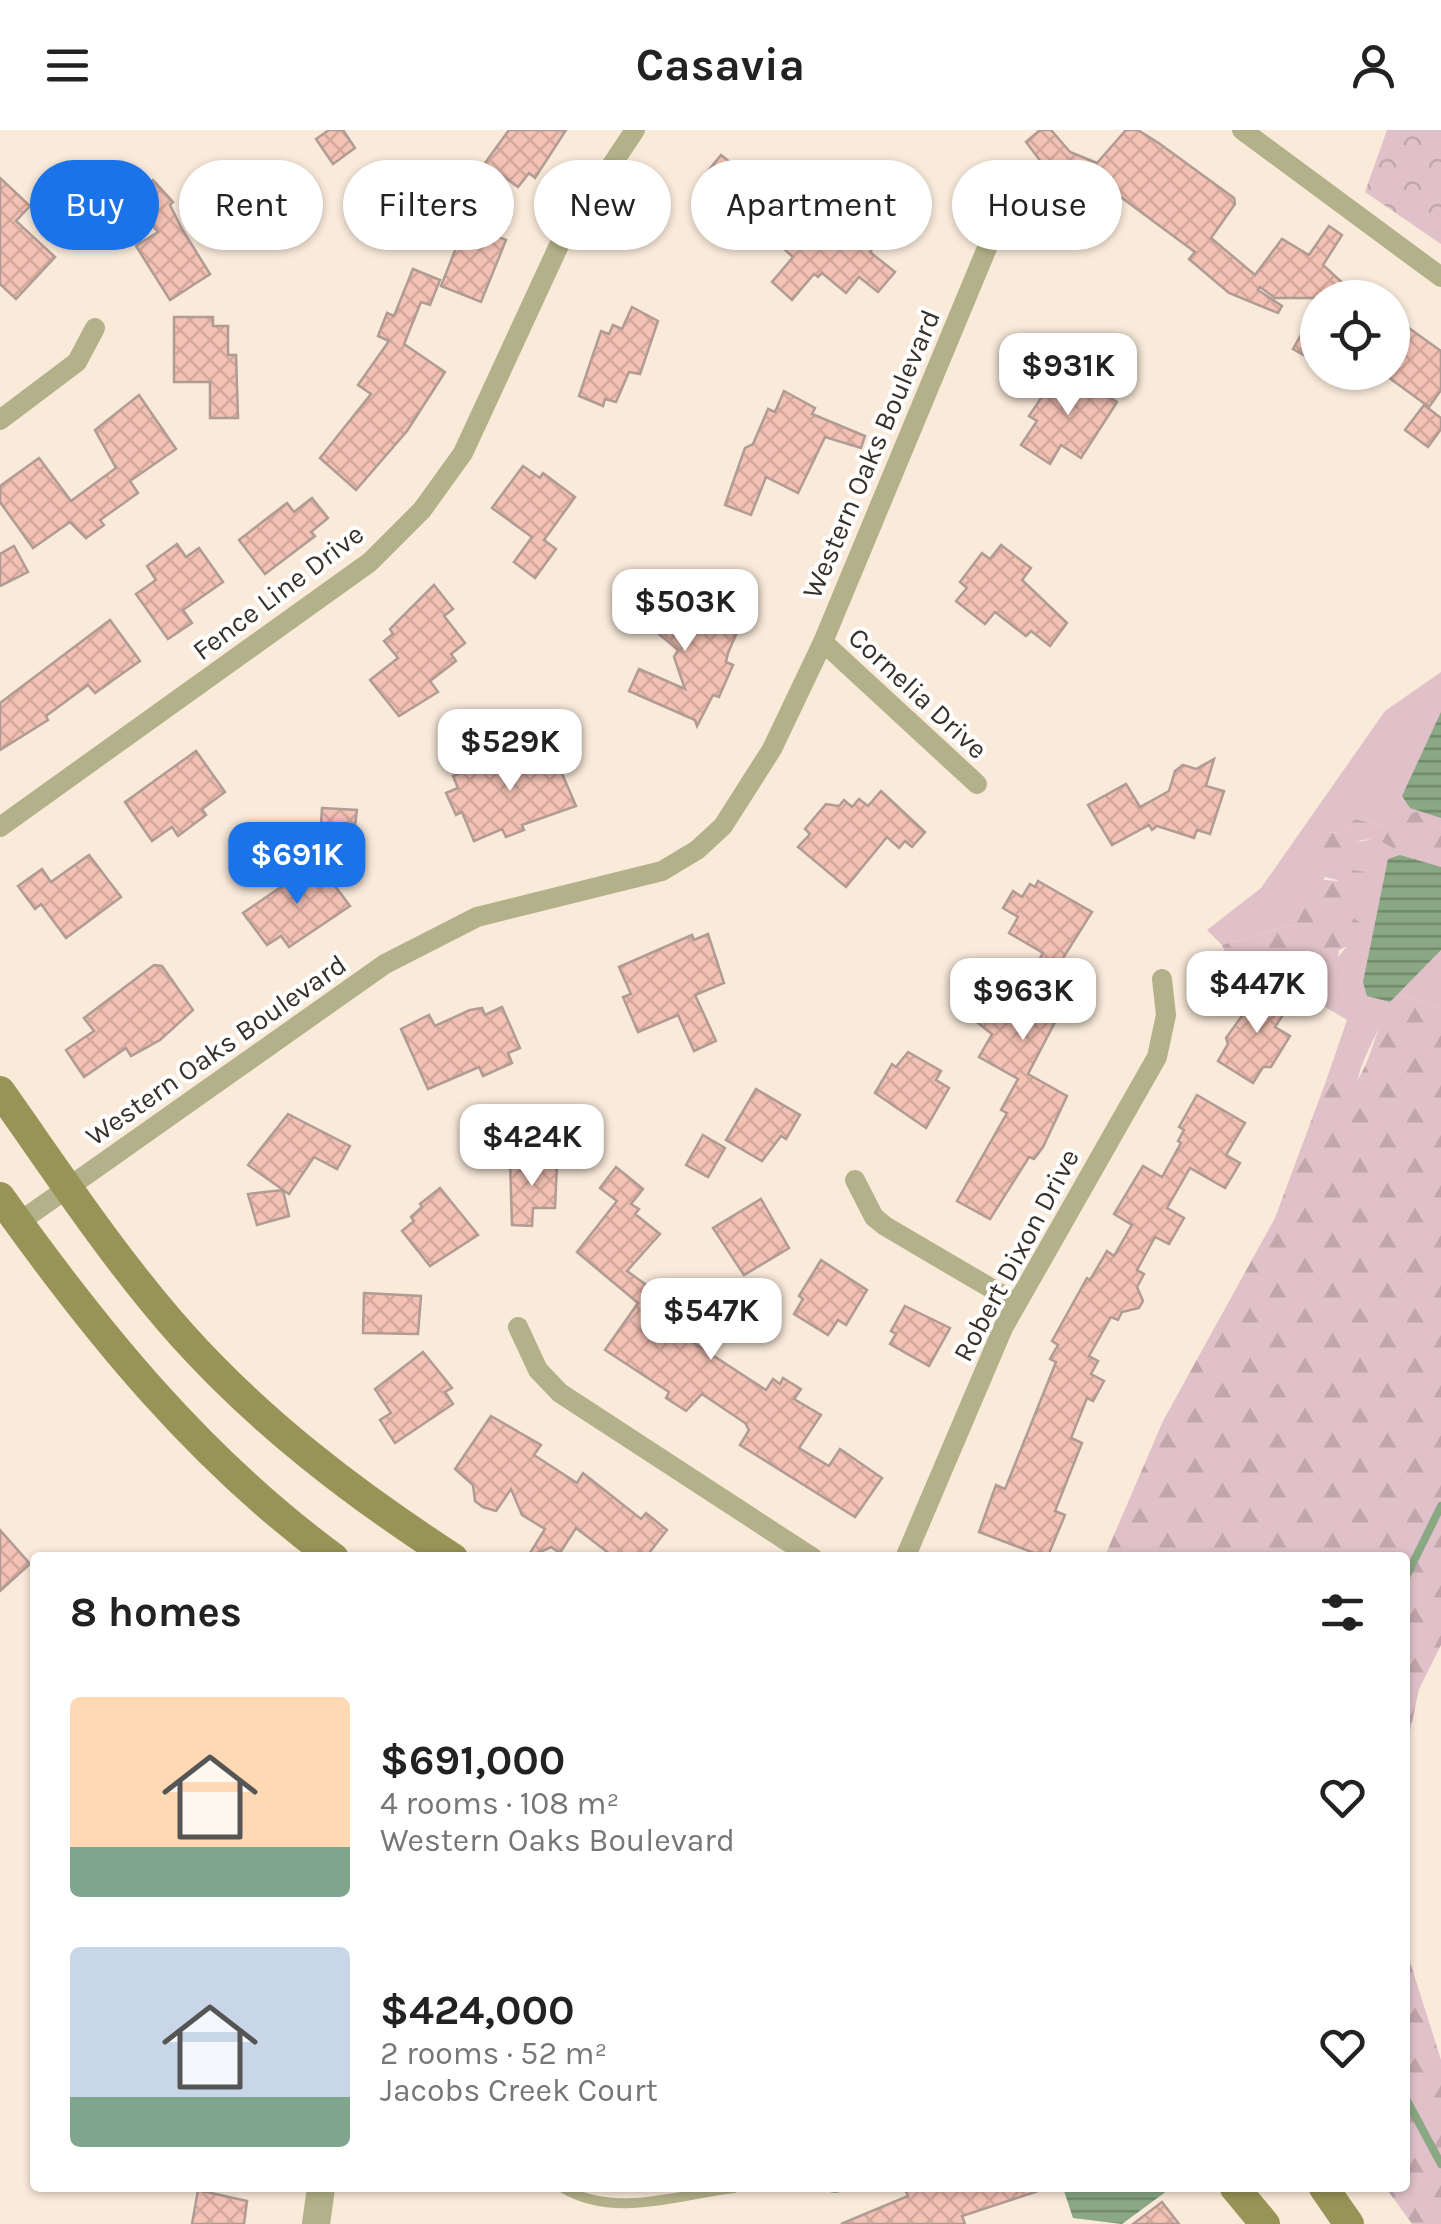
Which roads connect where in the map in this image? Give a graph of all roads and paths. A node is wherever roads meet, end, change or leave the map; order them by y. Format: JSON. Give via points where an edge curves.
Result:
{"nodes":[{"id":1,"x":635,"y":130,"type":"edge"},
{"id":2,"x":1242,"y":130,"type":"edge"},
{"id":3,"x":986,"y":250,"type":"edge"},
{"id":4,"x":1441,"y":277,"type":"edge"},
{"id":5,"x":96,"y":328,"type":"dead end"},
{"id":6,"x":0,"y":420,"type":"edge"},
{"id":7,"x":823,"y":642,"type":"junction"},
{"id":8,"x":977,"y":784,"type":"dead end"},
{"id":9,"x":0,"y":826,"type":"edge"},
{"id":10,"x":1162,"y":979,"type":"dead end"},
{"id":11,"x":0,"y":1090,"type":"edge"},
{"id":12,"x":855,"y":1180,"type":"dead end"},
{"id":13,"x":68,"y":1187,"type":"junction"},
{"id":14,"x":0,"y":1197,"type":"edge"},
{"id":15,"x":18,"y":1222,"type":"junction"},
{"id":16,"x":1016,"y":1304,"type":"junction"},
{"id":17,"x":518,"y":1327,"type":"dead end"},
{"id":18,"x":322,"y":1552,"type":"edge"},
{"id":19,"x":434,"y":1552,"type":"edge"},
{"id":20,"x":803,"y":1552,"type":"edge"},
{"id":21,"x":908,"y":1552,"type":"edge"},
{"id":22,"x":320,"y":2192,"type":"edge"},
{"id":23,"x":570,"y":2192,"type":"edge"},
{"id":24,"x":717,"y":2192,"type":"edge"},
{"id":25,"x":1238,"y":2192,"type":"edge"},
{"id":26,"x":1327,"y":2192,"type":"edge"},
{"id":27,"x":316,"y":2224,"type":"edge"},
{"id":28,"x":1265,"y":2224,"type":"edge"},
{"id":29,"x":1350,"y":2224,"type":"edge"}],
"edges":[{"from":1,"to":9,"type":"street","name":"Fence Line Drive","via":[[560,240],[464,453],[422,510],[370,562]]},
{"from":2,"to":4,"type":"street"},
{"from":3,"to":7,"type":"street","name":"Western Oaks Boulevard"},
{"from":5,"to":6,"type":"street","via":[[77,362]]},
{"from":7,"to":8,"type":"street","name":"Cornelia Drive"},
{"from":7,"to":13,"type":"street","name":"Western Oaks Boulevard","via":[[745,795],[696,850],[626,883],[477,916],[409,950]]},
{"from":10,"to":16,"type":"street","name":"Robert Dixon Drive","via":[[1166,1014],[1157,1056]]},
{"from":11,"to":13,"type":"main road"},
{"from":12,"to":16,"type":"street","via":[[885,1226]]},
{"from":13,"to":15,"type":"street","name":"Western Oaks Boulevard"},
{"from":13,"to":19,"type":"main road","via":[[142,1286],[230,1386]]},
{"from":14,"to":15,"type":"main road"},
{"from":15,"to":18,"type":"main road","via":[[143,1384]]},
{"from":16,"to":21,"type":"street","name":"Robert Dixon Drive"},
{"from":17,"to":20,"type":"street","via":[[538,1370],[560,1393]]},
{"from":22,"to":27,"type":"street"},
{"from":23,"to":24,"type":"lane","via":[[630,2203]]},
{"from":25,"to":28,"type":"main road"},
{"from":26,"to":29,"type":"main road"}]}
